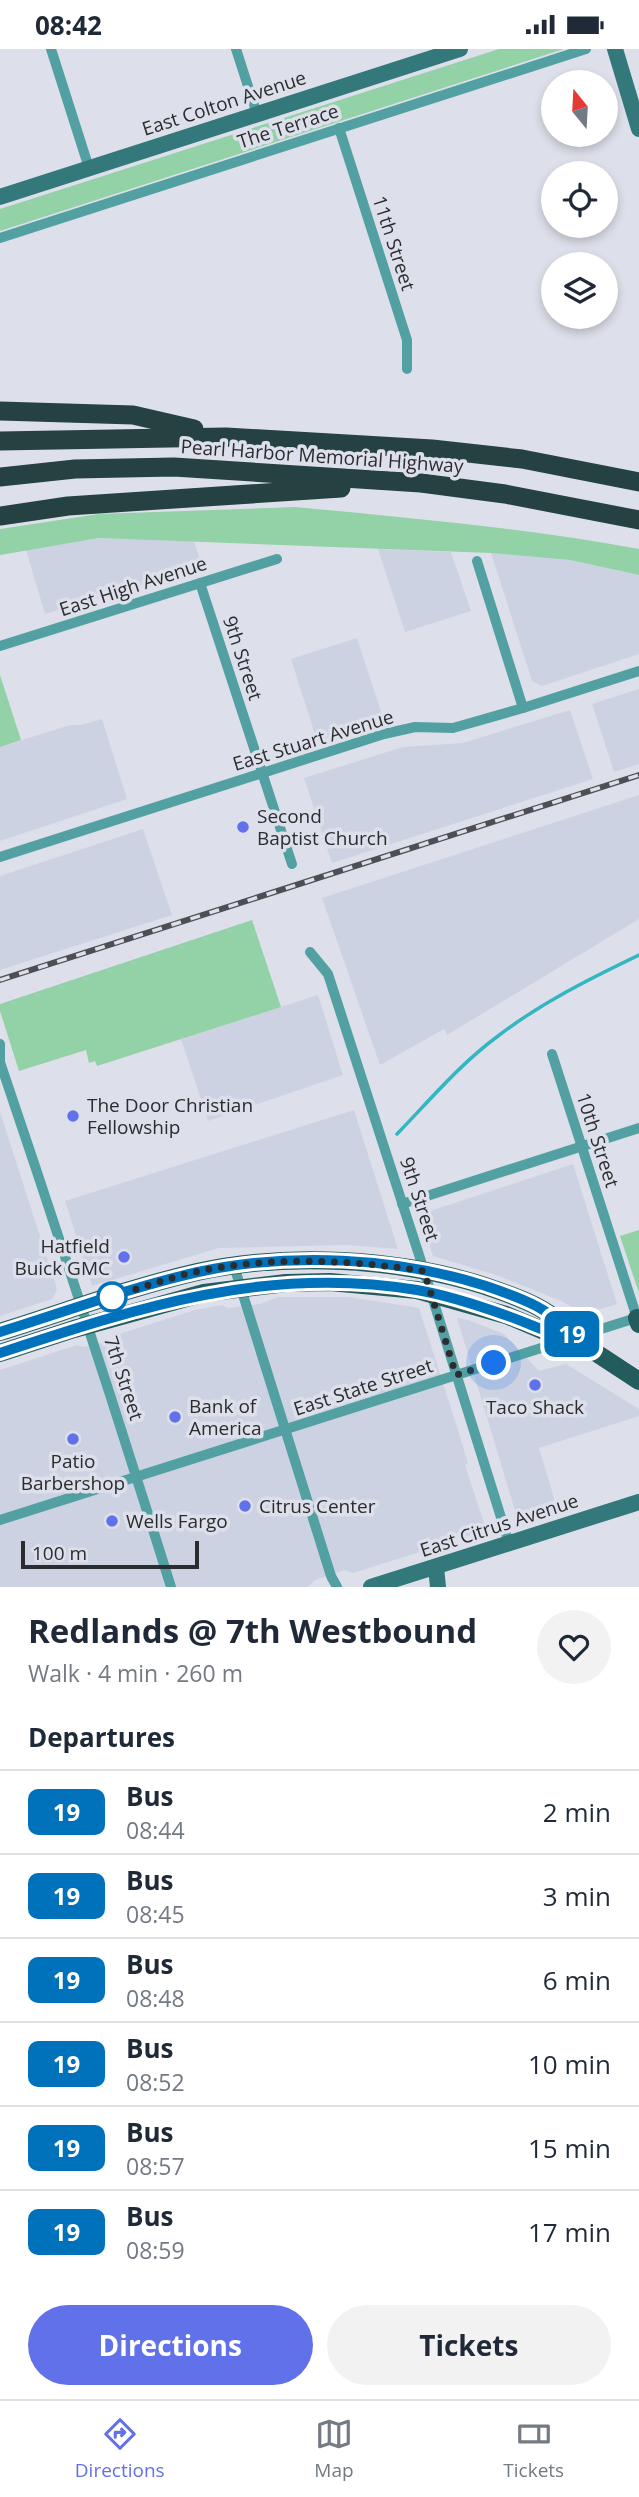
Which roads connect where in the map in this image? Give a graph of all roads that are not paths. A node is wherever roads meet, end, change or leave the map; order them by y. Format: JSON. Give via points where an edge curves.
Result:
{"nodes":[{"id":1,"x":51,"y":49,"type":"edge"},
{"id":2,"x":236,"y":49,"type":"edge"},
{"id":3,"x":460,"y":49,"type":"edge"},
{"id":4,"x":586,"y":49,"type":"edge"},
{"id":5,"x":615,"y":49,"type":"edge"},
{"id":6,"x":424,"y":55,"type":"edge"},
{"id":7,"x":257,"y":114,"type":"junction"},
{"id":8,"x":339,"y":128,"type":"junction"},
{"id":9,"x":639,"y":128,"type":"edge"},
{"id":10,"x":89,"y":168,"type":"junction"},
{"id":11,"x":0,"y":197,"type":"edge"},
{"id":12,"x":0,"y":238,"type":"edge"},
{"id":13,"x":407,"y":369,"type":"dead end"},
{"id":14,"x":0,"y":411,"type":"edge"},
{"id":15,"x":226,"y":437,"type":"junction"},
{"id":16,"x":0,"y":441,"type":"edge"},
{"id":17,"x":0,"y":477,"type":"edge"},
{"id":18,"x":639,"y":482,"type":"edge"},
{"id":19,"x":421,"y":483,"type":"junction"},
{"id":20,"x":0,"y":516,"type":"edge"},
{"id":21,"x":639,"y":520,"type":"edge"},
{"id":22,"x":277,"y":559,"type":"dead end"},
{"id":23,"x":477,"y":561,"type":"dead end"},
{"id":24,"x":200,"y":583,"type":"junction"},
{"id":25,"x":0,"y":646,"type":"edge"},
{"id":26,"x":639,"y":671,"type":"edge"},
{"id":27,"x":523,"y":708,"type":"junction"},
{"id":28,"x":262,"y":774,"type":"junction"},
{"id":29,"x":0,"y":857,"type":"edge"},
{"id":30,"x":292,"y":864,"type":"dead end"},
{"id":31,"x":310,"y":952,"type":"dead end"},
{"id":32,"x":0,"y":1044,"type":"edge"},
{"id":33,"x":552,"y":1054,"type":"dead end"},
{"id":34,"x":0,"y":1062,"type":"edge"},
{"id":35,"x":639,"y":1128,"type":"edge"},
{"id":36,"x":582,"y":1146,"type":"junction"},
{"id":37,"x":402,"y":1204,"type":"junction"},
{"id":38,"x":234,"y":1266,"type":"junction"},
{"id":39,"x":424,"y":1271,"type":"junction"},
{"id":40,"x":240,"y":1287,"type":"junction"},
{"id":41,"x":431,"y":1293,"type":"junction"},
{"id":42,"x":81,"y":1307,"type":"junction"},
{"id":43,"x":638,"y":1320,"type":"edge"},
{"id":44,"x":88,"y":1325,"type":"junction"},
{"id":45,"x":0,"y":1332,"type":"edge"},
{"id":46,"x":575,"y":1339,"type":"junction"},
{"id":47,"x":0,"y":1353,"type":"edge"},
{"id":48,"x":456,"y":1375,"type":"junction"},
{"id":49,"x":639,"y":1381,"type":"edge"},
{"id":50,"x":286,"y":1429,"type":"junction"},
{"id":51,"x":137,"y":1476,"type":"junction"},
{"id":52,"x":639,"y":1502,"type":"edge"},
{"id":53,"x":0,"y":1520,"type":"edge"},
{"id":54,"x":509,"y":1543,"type":"junction"},
{"id":55,"x":436,"y":1567,"type":"junction"},
{"id":56,"x":171,"y":1587,"type":"edge"},
{"id":57,"x":337,"y":1587,"type":"edge"},
{"id":58,"x":371,"y":1587,"type":"edge"},
{"id":59,"x":438,"y":1587,"type":"edge"}],
"edges":[{"from":1,"to":10,"type":"street"},
{"from":2,"to":7,"type":"street"},
{"from":3,"to":6,"type":"street","name":"East Colton Avenue"},
{"from":4,"to":8,"type":"street","name":"The Terrace"},
{"from":5,"to":9,"type":"street"},
{"from":6,"to":7,"type":"street","name":"East Colton Avenue"},
{"from":7,"to":10,"type":"street","name":"East Colton Avenue"},
{"from":8,"to":12,"type":"street","name":"The Terrace"},
{"from":8,"to":13,"type":"street","name":"11th Street","via":[[407,340]]},
{"from":10,"to":11,"type":"street","name":"East Colton Avenue"},
{"from":14,"to":15,"type":"highway","via":[[133,415]]},
{"from":15,"to":16,"type":"highway","name":"Pearl Harbor Memorial Highway"},
{"from":15,"to":18,"type":"highway","name":"Pearl Harbor Memorial Highway","via":[[445,450],[522,459]]},
{"from":17,"to":19,"type":"highway","name":"Pearl Harbor Memorial Highway","via":[[75,469],[174,467]]},
{"from":19,"to":20,"type":"highway","via":[[94,504]]},
{"from":19,"to":21,"type":"highway","name":"Pearl Harbor Memorial Highway"},
{"from":22,"to":24,"type":"street","name":"East High Avenue"},
{"from":23,"to":27,"type":"street"},
{"from":24,"to":25,"type":"street","name":"East High Avenue"},
{"from":24,"to":28,"type":"street","name":"9th Street"},
{"from":26,"to":27,"type":"street","name":"East Stuart Avenue"},
{"from":27,"to":28,"type":"street","name":"East Stuart Avenue","via":[[453,728],[399,730]]},
{"from":28,"to":29,"type":"street","name":"East Stuart Avenue"},
{"from":28,"to":30,"type":"street","name":"9th Street"},
{"from":31,"to":37,"type":"street","name":"9th Street","via":[[328,974]]},
{"from":32,"to":34,"type":"street","name":"7th Street"},
{"from":33,"to":36,"type":"street","name":"10th Street"},
{"from":34,"to":42,"type":"street","name":"7th Street"},
{"from":35,"to":36,"type":"street"},
{"from":36,"to":37,"type":"street"},
{"from":36,"to":43,"type":"street","name":"10th Street"},
{"from":37,"to":39,"type":"street","name":"9th Street"},
{"from":38,"to":39,"type":"main road","via":[[342,1261]]},
{"from":38,"to":40,"type":"street"},
{"from":38,"to":42,"type":"main road","via":[[169,1279]]},
{"from":39,"to":41,"type":"street","name":"9th Street"},
{"from":39,"to":46,"type":"main road","via":[[466,1280],[547,1311]]},
{"from":40,"to":41,"type":"main road","via":[[330,1282]]},
{"from":40,"to":44,"type":"main road"},
{"from":40,"to":50,"type":"street"},
{"from":41,"to":46,"type":"main road"},
{"from":41,"to":48,"type":"street","name":"9th Street"},
{"from":42,"to":44,"type":"street","name":"7th Street"},
{"from":42,"to":45,"type":"main road"},
{"from":43,"to":46,"type":"street","name":"East State Street"},
{"from":44,"to":47,"type":"main road"},
{"from":44,"to":51,"type":"street","name":"7th Street"},
{"from":46,"to":48,"type":"street","name":"East State Street"},
{"from":46,"to":49,"type":"main road"},
{"from":48,"to":50,"type":"street","name":"East State Street"},
{"from":48,"to":54,"type":"street","name":"9th Street"},
{"from":50,"to":51,"type":"street","name":"East State Street"},
{"from":50,"to":57,"type":"street"},
{"from":51,"to":53,"type":"street","name":"East State Street"},
{"from":51,"to":56,"type":"street","name":"7th Street"},
{"from":52,"to":54,"type":"street","name":"East Citrus Avenue"},
{"from":54,"to":55,"type":"street","name":"East Citrus Avenue"},
{"from":55,"to":58,"type":"street","name":"East Citrus Avenue"},
{"from":55,"to":59,"type":"street"}]}
